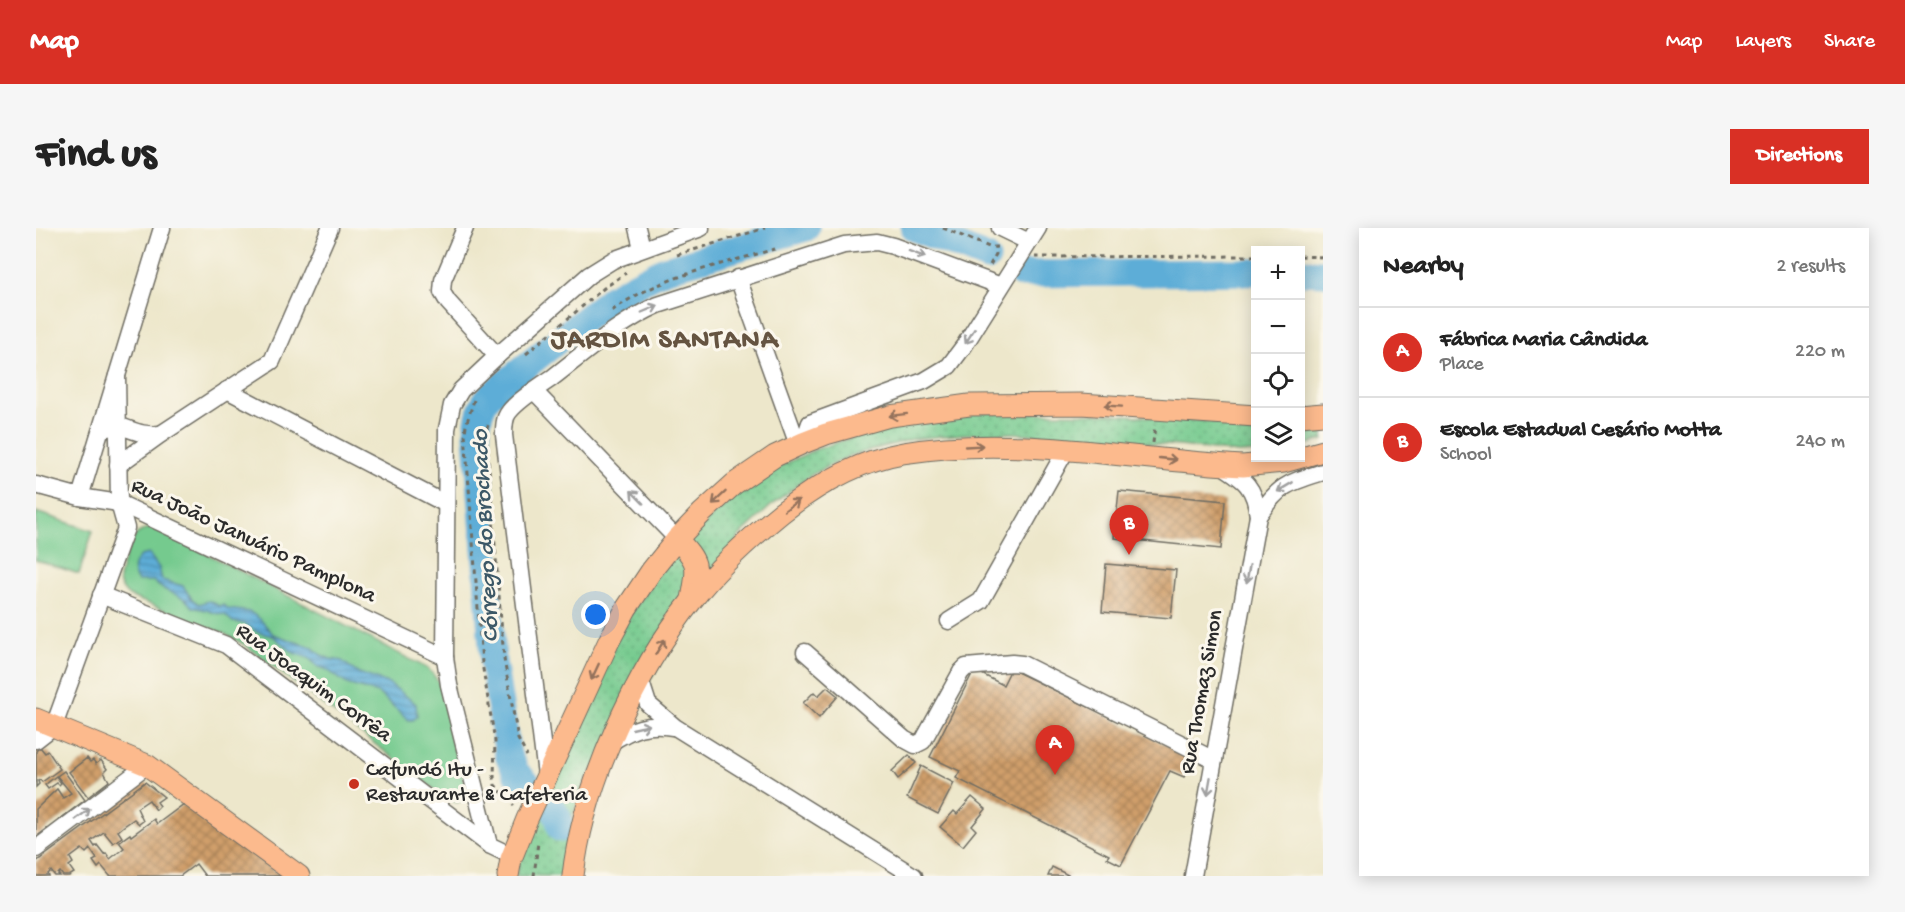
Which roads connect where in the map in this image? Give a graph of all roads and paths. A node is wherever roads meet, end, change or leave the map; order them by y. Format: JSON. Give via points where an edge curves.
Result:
{"nodes":[{"id":1,"x":162,"y":228,"type":"edge"},
{"id":2,"x":330,"y":228,"type":"edge"},
{"id":3,"x":465,"y":228,"type":"edge"},
{"id":4,"x":637,"y":228,"type":"edge"},
{"id":5,"x":701,"y":228,"type":"edge"},
{"id":6,"x":765,"y":228,"type":"edge"},
{"id":7,"x":943,"y":228,"type":"edge"},
{"id":8,"x":1000,"y":228,"type":"edge"},
{"id":9,"x":1030,"y":240,"type":"edge"},
{"id":10,"x":783,"y":247,"type":"dead end"},
{"id":11,"x":995,"y":247,"type":"junction"},
{"id":12,"x":642,"y":248,"type":"junction"},
{"id":13,"x":677,"y":255,"type":"dead end"},
{"id":14,"x":1251,"y":256,"type":"edge"},
{"id":15,"x":1305,"y":256,"type":"edge"},
{"id":16,"x":1323,"y":257,"type":"edge"},
{"id":17,"x":984,"y":268,"type":"dead end"},
{"id":18,"x":635,"y":269,"type":"dead end"},
{"id":19,"x":738,"y":278,"type":"junction"},
{"id":20,"x":1001,"y":286,"type":"junction"},
{"id":21,"x":611,"y":312,"type":"dead end"},
{"id":22,"x":525,"y":354,"type":"dead end"},
{"id":23,"x":497,"y":356,"type":"junction"},
{"id":24,"x":117,"y":376,"type":"junction"},
{"id":25,"x":227,"y":390,"type":"junction"},
{"id":26,"x":534,"y":391,"type":"junction"},
{"id":27,"x":476,"y":397,"type":"dead end"},
{"id":28,"x":1157,"y":409,"type":"junction"},
{"id":29,"x":1323,"y":414,"type":"edge"},
{"id":30,"x":1251,"y":416,"type":"edge"},
{"id":31,"x":1305,"y":416,"type":"edge"},
{"id":32,"x":488,"y":423,"type":"dead end"},
{"id":33,"x":117,"y":425,"type":"junction"},
{"id":34,"x":99,"y":434,"type":"junction"},
{"id":35,"x":161,"y":434,"type":"junction"},
{"id":36,"x":801,"y":444,"type":"junction"},
{"id":37,"x":1066,"y":450,"type":"junction"},
{"id":38,"x":1323,"y":451,"type":"edge"},
{"id":39,"x":1151,"y":457,"type":"junction"},
{"id":40,"x":118,"y":465,"type":"junction"},
{"id":41,"x":1221,"y":465,"type":"junction"},
{"id":42,"x":1323,"y":472,"type":"edge"},
{"id":43,"x":36,"y":485,"type":"edge"},
{"id":44,"x":80,"y":497,"type":"junction"},
{"id":45,"x":119,"y":503,"type":"junction"},
{"id":46,"x":446,"y":504,"type":"junction"},
{"id":47,"x":1258,"y":516,"type":"junction"},
{"id":48,"x":677,"y":539,"type":"junction"},
{"id":49,"x":101,"y":595,"type":"junction"},
{"id":50,"x":692,"y":600,"type":"junction"},
{"id":51,"x":950,"y":621,"type":"dead end"},
{"id":52,"x":805,"y":652,"type":"dead end"},
{"id":53,"x":446,"y":657,"type":"junction"},
{"id":54,"x":640,"y":679,"type":"junction"},
{"id":55,"x":45,"y":723,"type":"edge"},
{"id":56,"x":675,"y":727,"type":"junction"},
{"id":57,"x":36,"y":740,"type":"edge"},
{"id":58,"x":610,"y":743,"type":"junction"},
{"id":59,"x":1214,"y":760,"type":"junction"},
{"id":60,"x":147,"y":765,"type":"junction"},
{"id":61,"x":539,"y":768,"type":"junction"},
{"id":62,"x":514,"y":806,"type":"dead end"},
{"id":63,"x":489,"y":845,"type":"junction"},
{"id":64,"x":36,"y":849,"type":"edge"},
{"id":65,"x":509,"y":867,"type":"edge"},
{"id":66,"x":299,"y":876,"type":"edge"},
{"id":67,"x":573,"y":876,"type":"edge"},
{"id":68,"x":914,"y":876,"type":"edge"},
{"id":69,"x":1193,"y":876,"type":"edge"}],
"edges":[{"from":1,"to":24,"type":"street"},
{"from":2,"to":25,"type":"street","via":[[272,361]]},
{"from":3,"to":23,"type":"street","via":[[443,280],[442,292]]},
{"from":4,"to":12,"type":"street"},
{"from":5,"to":12,"type":"street"},
{"from":6,"to":13,"type":"path"},
{"from":7,"to":11,"type":"path"},
{"from":8,"to":9,"type":"street"},
{"from":9,"to":11,"type":"path"},
{"from":9,"to":14,"type":"path","via":[[1038,258]]},
{"from":9,"to":20,"type":"street"},
{"from":10,"to":21,"type":"path","via":[[661,283]]},
{"from":11,"to":17,"type":"path","via":[[996,254]]},
{"from":12,"to":23,"type":"street","via":[[589,275]]},
{"from":15,"to":16,"type":"path"},
{"from":18,"to":22,"type":"path","via":[[604,288]]},
{"from":19,"to":20,"type":"street","one_way":true,"via":[[844,245],[877,242]]},
{"from":26,"to":19,"type":"street","one_way":true,"via":[[642,312]]},
{"from":19,"to":36,"type":"street"},
{"from":20,"to":36,"type":"street","one_way":true,"via":[[949,366],[924,381],[810,423]]},
{"from":23,"to":46,"type":"street","via":[[461,390],[452,405],[447,429]]},
{"from":24,"to":33,"type":"street"},
{"from":24,"to":34,"type":"street"},
{"from":25,"to":35,"type":"street"},
{"from":25,"to":46,"type":"street"},
{"from":48,"to":26,"type":"street","one_way":true},
{"from":26,"to":61,"type":"street","via":[[509,412],[504,435]]},
{"from":27,"to":62,"type":"path","via":[[465,433],[482,663],[495,741],[495,785]]},
{"from":28,"to":30,"type":"main road"},
{"from":28,"to":36,"type":"main road","one_way":true,"via":[[1081,404],[969,405],[890,416]]},
{"from":28,"to":39,"type":"path"},
{"from":29,"to":31,"type":"main road"},
{"from":32,"to":61,"type":"path","via":[[504,659],[518,739]]},
{"from":33,"to":34,"type":"street"},
{"from":33,"to":35,"type":"street","via":[[134,433]]},
{"from":33,"to":40,"type":"street"},
{"from":34,"to":44,"type":"street"},
{"from":35,"to":40,"type":"street"},
{"from":36,"to":48,"type":"main road","one_way":true,"via":[[775,456],[734,484]]},
{"from":37,"to":39,"type":"main road"},
{"from":50,"to":37,"type":"main road","one_way":true,"via":[[735,552],[793,504],[838,475],[869,462],[956,447]]},
{"from":37,"to":51,"type":"street","via":[[981,601]]},
{"from":38,"to":41,"type":"main road","via":[[1284,462]]},
{"from":39,"to":41,"type":"main road","one_way":true},
{"from":40,"to":45,"type":"street"},
{"from":41,"to":47,"type":"street","name":"Rua Thomaz Simon","via":[[1248,485]]},
{"from":42,"to":47,"type":"street","name":"Rua Thomaz Simon","one_way":true,"via":[[1277,491]]},
{"from":43,"to":44,"type":"street","name":"Rua João Januário Pamplona"},
{"from":44,"to":45,"type":"street","name":"Rua João Januário Pamplona"},
{"from":45,"to":49,"type":"street","via":[[126,528]]},
{"from":45,"to":53,"type":"street","name":"Rua João Januário Pamplona"},
{"from":46,"to":53,"type":"street"},
{"from":47,"to":59,"type":"street","name":"Rua Thomaz Simon","one_way":true},
{"from":48,"to":50,"type":"main road","via":[[697,565]]},
{"from":48,"to":61,"type":"main road","one_way":true,"via":[[626,609]]},
{"from":49,"to":55,"type":"street"},
{"from":49,"to":63,"type":"street","name":"Rua Joaquim Corrêa","via":[[226,645]]},
{"from":54,"to":50,"type":"main road","one_way":true},
{"from":52,"to":59,"type":"street","via":[[915,745],[923,741],[966,667],[1012,663],[1023,664]]},
{"from":53,"to":63,"type":"street","via":[[449,685]]},
{"from":54,"to":56,"type":"street","via":[[648,704]]},
{"from":54,"to":58,"type":"main road"},
{"from":55,"to":57,"type":"street"},
{"from":55,"to":60,"type":"main road"},
{"from":58,"to":56,"type":"street","one_way":true,"via":[[646,725]]},
{"from":56,"to":68,"type":"street"},
{"from":58,"to":67,"type":"main road","via":[[583,818]]},
{"from":59,"to":69,"type":"street","name":"Rua Thomaz Simon","one_way":true},
{"from":64,"to":60,"type":"street","one_way":true},
{"from":60,"to":66,"type":"main road"},
{"from":61,"to":65,"type":"main road"},
{"from":63,"to":65,"type":"street","name":"Rua Joaquim Corrêa"}]}
